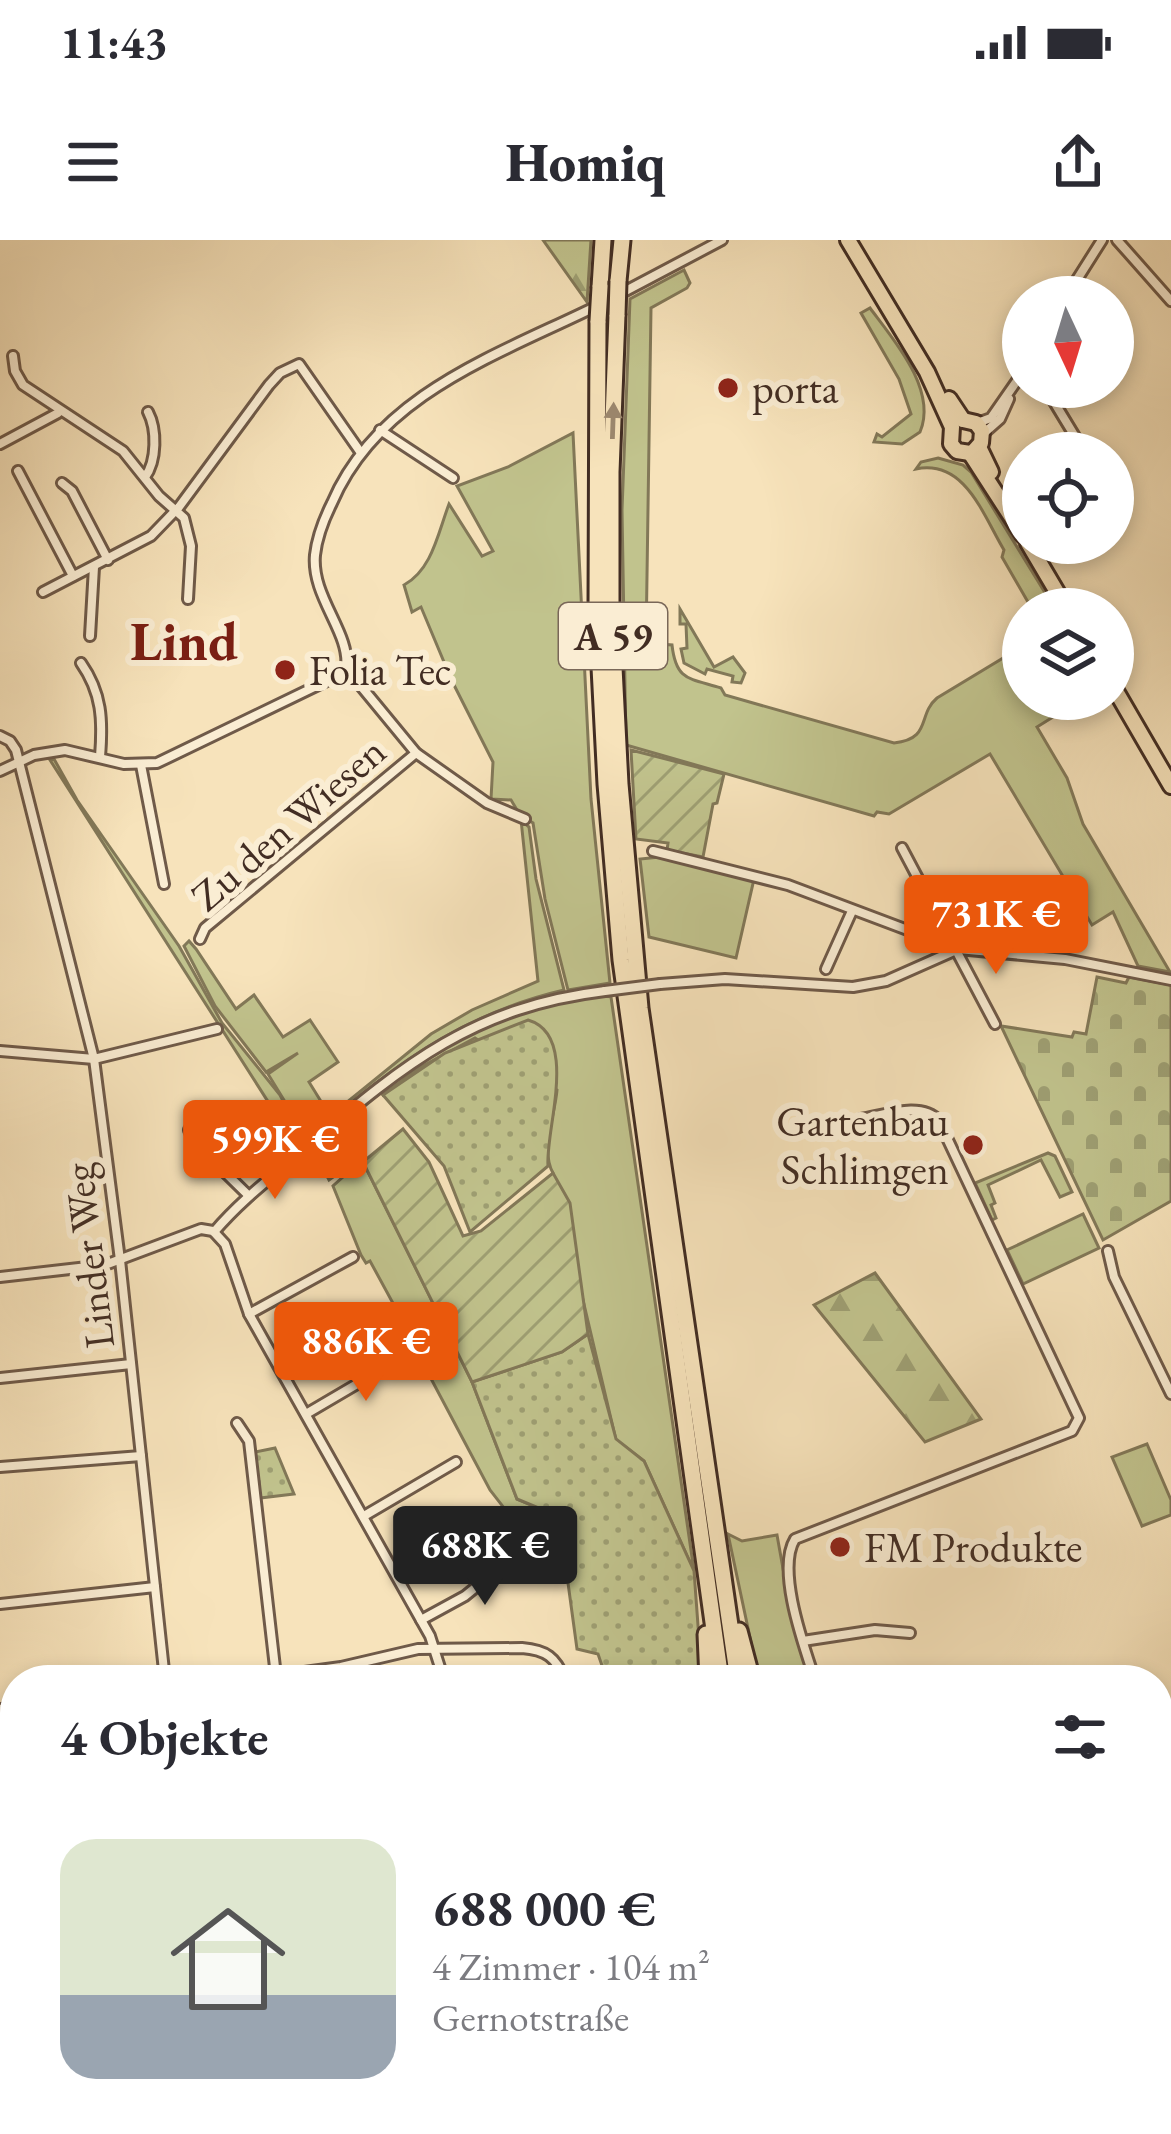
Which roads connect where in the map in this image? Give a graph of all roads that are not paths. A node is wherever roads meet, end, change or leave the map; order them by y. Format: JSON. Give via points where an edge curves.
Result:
{"nodes":[{"id":1,"x":603,"y":240,"type":"edge"},
{"id":2,"x":622,"y":240,"type":"edge"},
{"id":3,"x":722,"y":240,"type":"edge"},
{"id":4,"x":848,"y":240,"type":"edge"},
{"id":5,"x":1102,"y":240,"type":"edge"},
{"id":6,"x":1117,"y":240,"type":"edge"},
{"id":7,"x":1079,"y":276,"type":"edge"},
{"id":8,"x":1171,"y":301,"type":"edge"},
{"id":9,"x":13,"y":356,"type":"dead end"},
{"id":10,"x":1004,"y":408,"type":"edge"},
{"id":11,"x":59,"y":412,"type":"junction"},
{"id":12,"x":148,"y":412,"type":"dead end"},
{"id":13,"x":380,"y":430,"type":"junction"},
{"id":14,"x":970,"y":434,"type":"junction"},
{"id":15,"x":0,"y":444,"type":"edge"},
{"id":16,"x":361,"y":453,"type":"junction"},
{"id":17,"x":18,"y":471,"type":"dead end"},
{"id":18,"x":145,"y":477,"type":"junction"},
{"id":19,"x":453,"y":478,"type":"dead end"},
{"id":20,"x":62,"y":483,"type":"dead end"},
{"id":21,"x":1002,"y":495,"type":"edge"},
{"id":22,"x":176,"y":510,"type":"junction"},
{"id":23,"x":108,"y":560,"type":"junction"},
{"id":24,"x":94,"y":567,"type":"junction"},
{"id":25,"x":73,"y":576,"type":"junction"},
{"id":26,"x":44,"y":592,"type":"dead end"},
{"id":27,"x":188,"y":599,"type":"dead end"},
{"id":28,"x":90,"y":636,"type":"dead end"},
{"id":29,"x":81,"y":663,"type":"dead end"},
{"id":30,"x":346,"y":668,"type":"junction"},
{"id":31,"x":1133,"y":720,"type":"edge"},
{"id":32,"x":0,"y":736,"type":"edge"},
{"id":33,"x":416,"y":753,"type":"junction"},
{"id":34,"x":100,"y":757,"type":"junction"},
{"id":35,"x":18,"y":762,"type":"junction"},
{"id":36,"x":141,"y":765,"type":"junction"},
{"id":37,"x":0,"y":771,"type":"edge"},
{"id":38,"x":1171,"y":786,"type":"edge"},
{"id":39,"x":525,"y":819,"type":"dead end"},
{"id":40,"x":902,"y":848,"type":"dead end"},
{"id":41,"x":653,"y":850,"type":"dead end"},
{"id":42,"x":164,"y":884,"type":"dead end"},
{"id":43,"x":852,"y":911,"type":"junction"},
{"id":44,"x":200,"y":938,"type":"dead end"},
{"id":45,"x":958,"y":949,"type":"junction"},
{"id":46,"x":826,"y":969,"type":"dead end"},
{"id":47,"x":1171,"y":980,"type":"edge"},
{"id":48,"x":995,"y":1024,"type":"dead end"},
{"id":49,"x":218,"y":1029,"type":"dead end"},
{"id":50,"x":0,"y":1051,"type":"edge"},
{"id":51,"x":94,"y":1059,"type":"junction"},
{"id":52,"x":861,"y":1119,"type":"dead end"},
{"id":53,"x":194,"y":1120,"type":"dead end"},
{"id":54,"x":249,"y":1196,"type":"junction"},
{"id":55,"x":214,"y":1232,"type":"junction"},
{"id":56,"x":1108,"y":1251,"type":"dead end"},
{"id":57,"x":352,"y":1258,"type":"dead end"},
{"id":58,"x":120,"y":1260,"type":"junction"},
{"id":59,"x":0,"y":1277,"type":"edge"},
{"id":60,"x":249,"y":1314,"type":"junction"},
{"id":61,"x":403,"y":1357,"type":"dead end"},
{"id":62,"x":131,"y":1364,"type":"junction"},
{"id":63,"x":0,"y":1378,"type":"edge"},
{"id":64,"x":1171,"y":1394,"type":"edge"},
{"id":65,"x":306,"y":1414,"type":"junction"},
{"id":66,"x":237,"y":1423,"type":"dead end"},
{"id":67,"x":141,"y":1456,"type":"junction"},
{"id":68,"x":456,"y":1462,"type":"dead end"},
{"id":69,"x":0,"y":1467,"type":"edge"},
{"id":70,"x":364,"y":1516,"type":"junction"},
{"id":71,"x":702,"y":1547,"type":"junction"},
{"id":72,"x":519,"y":1552,"type":"dead end"},
{"id":73,"x":720,"y":1571,"type":"junction"},
{"id":74,"x":155,"y":1588,"type":"junction"},
{"id":75,"x":0,"y":1604,"type":"edge"},
{"id":76,"x":421,"y":1620,"type":"junction"},
{"id":77,"x":910,"y":1633,"type":"dead end"},
{"id":78,"x":803,"y":1641,"type":"junction"},
{"id":79,"x":436,"y":1651,"type":"junction"},
{"id":80,"x":163,"y":1665,"type":"edge"},
{"id":81,"x":276,"y":1665,"type":"edge"},
{"id":82,"x":350,"y":1665,"type":"edge"},
{"id":83,"x":440,"y":1665,"type":"edge"},
{"id":84,"x":559,"y":1665,"type":"edge"},
{"id":85,"x":707,"y":1665,"type":"edge"},
{"id":86,"x":719,"y":1665,"type":"edge"},
{"id":87,"x":736,"y":1665,"type":"edge"},
{"id":88,"x":748,"y":1665,"type":"edge"},
{"id":89,"x":810,"y":1665,"type":"edge"}],
"edges":[{"from":1,"to":71,"type":"highway","number":"A 59","bridge":true,"via":[[597,609],[619,938]]},
{"from":73,"to":2,"type":"highway","number":"A 59","one_way":true,"bridge":true,"via":[[640,1008],[620,784],[611,586]]},
{"from":3,"to":13,"type":"street","via":[[461,372]]},
{"from":4,"to":14,"type":"main road"},
{"from":5,"to":7,"type":"street"},
{"from":6,"to":8,"type":"street"},
{"from":9,"to":11,"type":"street","via":[[22,383]]},
{"from":10,"to":14,"type":"street","via":[[1000,419]]},
{"from":11,"to":15,"type":"street"},
{"from":11,"to":18,"type":"street","via":[[115,445]]},
{"from":12,"to":18,"type":"street","via":[[153,460]]},
{"from":13,"to":16,"type":"street"},
{"from":13,"to":19,"type":"street"},
{"from":14,"to":21,"type":"main road"},
{"from":16,"to":22,"type":"street","via":[[299,364],[269,385]]},
{"from":16,"to":30,"type":"street","via":[[336,491],[315,555]]},
{"from":17,"to":25,"type":"street"},
{"from":18,"to":22,"type":"street"},
{"from":20,"to":23,"type":"street"},
{"from":22,"to":23,"type":"street","via":[[147,539]]},
{"from":22,"to":27,"type":"street","via":[[190,538]]},
{"from":23,"to":24,"type":"street"},
{"from":24,"to":25,"type":"street"},
{"from":24,"to":28,"type":"street"},
{"from":25,"to":26,"type":"street"},
{"from":29,"to":34,"type":"street","via":[[104,714]]},
{"from":30,"to":33,"type":"street"},
{"from":30,"to":36,"type":"street","via":[[175,757]]},
{"from":31,"to":38,"type":"main road"},
{"from":32,"to":35,"type":"street"},
{"from":33,"to":39,"type":"street"},
{"from":33,"to":44,"type":"street","name":"Zu den Wiesen"},
{"from":34,"to":35,"type":"street","via":[[64,750]]},
{"from":34,"to":36,"type":"street"},
{"from":35,"to":37,"type":"street"},
{"from":35,"to":51,"type":"street","name":"Linder Weg"},
{"from":36,"to":42,"type":"street"},
{"from":40,"to":45,"type":"street"},
{"from":41,"to":43,"type":"street","via":[[788,885]]},
{"from":43,"to":45,"type":"street"},
{"from":43,"to":46,"type":"street"},
{"from":45,"to":47,"type":"street"},
{"from":45,"to":48,"type":"street"},
{"from":45,"to":54,"type":"street","bridge":true,"via":[[853,987],[725,979],[527,1005],[445,1040],[401,1070]]},
{"from":49,"to":51,"type":"street"},
{"from":50,"to":51,"type":"street"},
{"from":51,"to":58,"type":"street","name":"Linder Weg"},
{"from":52,"to":78,"type":"street","via":[[919,1111],[939,1121],[1079,1418],[1072,1431],[795,1539],[789,1572]]},
{"from":53,"to":54,"type":"street","via":[[194,1142]]},
{"from":54,"to":55,"type":"street"},
{"from":55,"to":58,"type":"street","via":[[201,1229]]},
{"from":55,"to":60,"type":"street"},
{"from":56,"to":64,"type":"street"},
{"from":57,"to":60,"type":"street"},
{"from":58,"to":59,"type":"street"},
{"from":58,"to":62,"type":"street","name":"Linder Weg"},
{"from":60,"to":65,"type":"street"},
{"from":61,"to":65,"type":"street"},
{"from":62,"to":63,"type":"street"},
{"from":62,"to":67,"type":"street","name":"Linder Weg"},
{"from":65,"to":70,"type":"street"},
{"from":66,"to":81,"type":"street","via":[[249,1441]]},
{"from":67,"to":69,"type":"street"},
{"from":67,"to":74,"type":"street","name":"Linder Weg"},
{"from":68,"to":70,"type":"street"},
{"from":70,"to":76,"type":"street"},
{"from":71,"to":85,"type":"highway"},
{"from":71,"to":86,"type":"highway","number":"A 59"},
{"from":72,"to":76,"type":"street"},
{"from":73,"to":87,"type":"highway","number":"A 59"},
{"from":73,"to":88,"type":"highway"},
{"from":74,"to":75,"type":"street"},
{"from":74,"to":80,"type":"street","name":"Linder Weg"},
{"from":76,"to":79,"type":"street"},
{"from":77,"to":78,"type":"street"},
{"from":78,"to":89,"type":"street"},
{"from":79,"to":82,"type":"street"},
{"from":79,"to":83,"type":"street"},
{"from":79,"to":84,"type":"street","via":[[538,1649]]}]}
